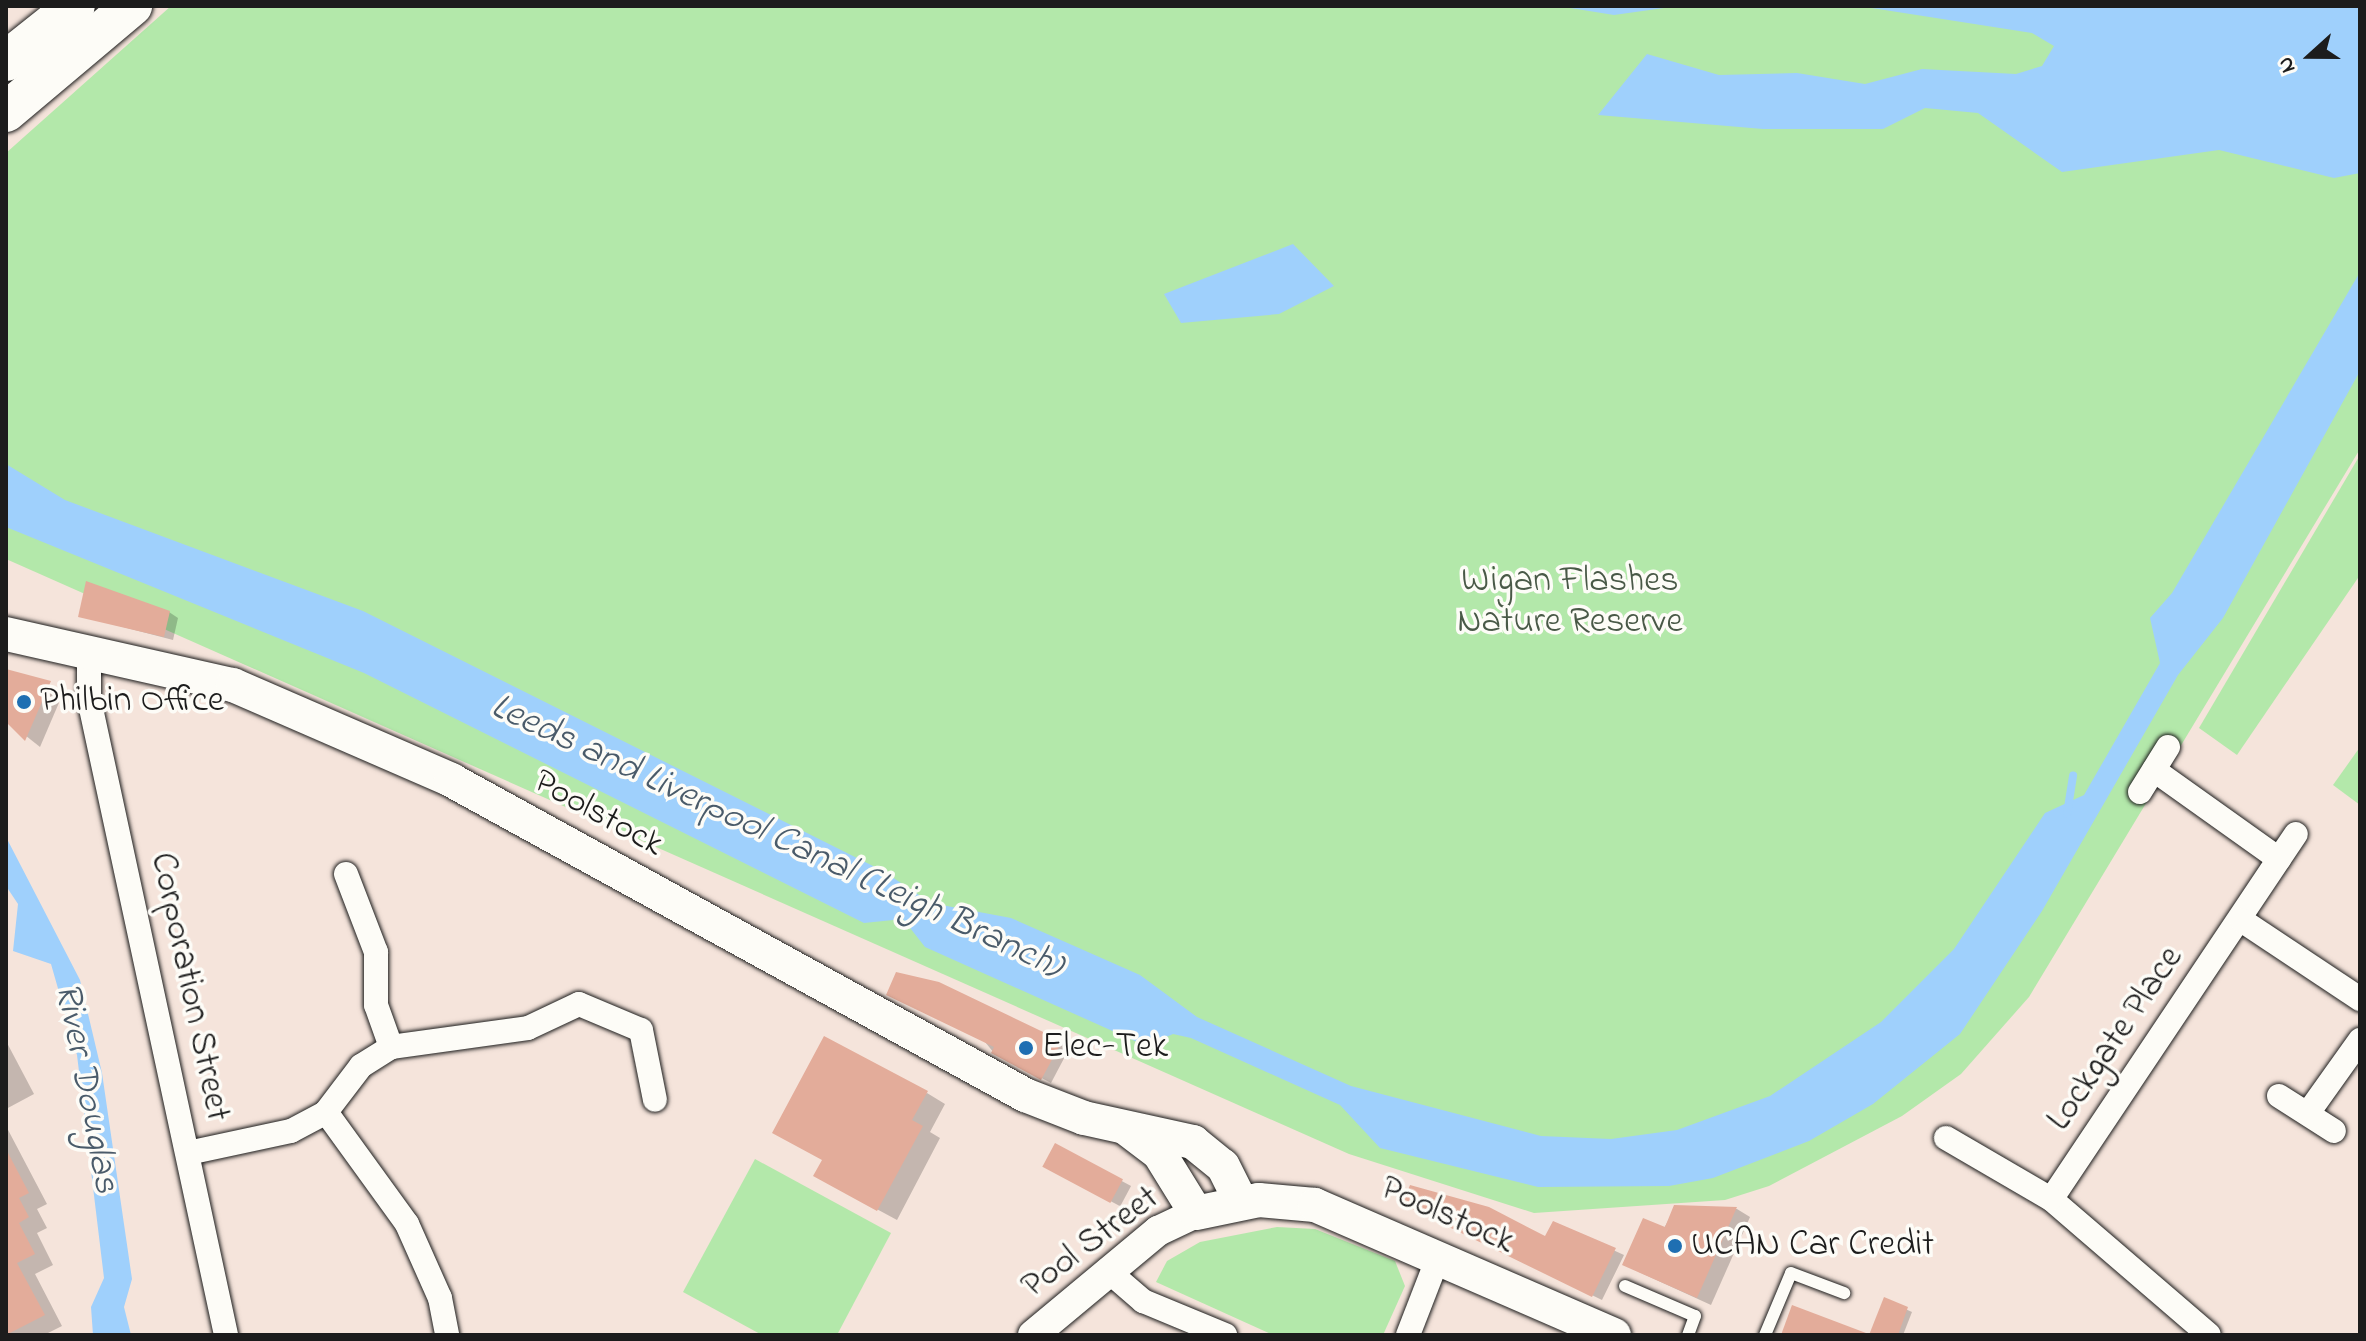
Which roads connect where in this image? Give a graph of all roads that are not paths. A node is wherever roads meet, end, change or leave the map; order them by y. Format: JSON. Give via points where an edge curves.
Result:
{"nodes":[{"id":1,"x":75,"y":6,"type":"edge"},
{"id":2,"x":132,"y":6,"type":"edge"},
{"id":3,"x":6,"y":61,"type":"edge"},
{"id":4,"x":6,"y":112,"type":"edge"},
{"id":5,"x":6,"y":634,"type":"edge"},
{"id":6,"x":89,"y":655,"type":"junction"},
{"id":7,"x":2168,"y":747,"type":"dead end"},
{"id":8,"x":2154,"y":770,"type":"junction"},
{"id":9,"x":2140,"y":792,"type":"dead end"},
{"id":10,"x":2296,"y":834,"type":"dead end"},
{"id":11,"x":2279,"y":859,"type":"junction"},
{"id":12,"x":346,"y":874,"type":"dead end"},
{"id":13,"x":2241,"y":920,"type":"junction"},
{"id":14,"x":2360,"y":999,"type":"edge"},
{"id":15,"x":2360,"y":1040,"type":"edge"},
{"id":16,"x":391,"y":1047,"type":"junction"},
{"id":17,"x":2279,"y":1096,"type":"dead end"},
{"id":18,"x":655,"y":1100,"type":"dead end"},
{"id":19,"x":326,"y":1112,"type":"junction"},
{"id":20,"x":2308,"y":1113,"type":"junction"},
{"id":21,"x":1126,"y":1129,"type":"junction"},
{"id":22,"x":2334,"y":1131,"type":"dead end"},
{"id":23,"x":1946,"y":1138,"type":"dead end"},
{"id":24,"x":188,"y":1153,"type":"junction"},
{"id":25,"x":2051,"y":1199,"type":"junction"},
{"id":26,"x":1241,"y":1202,"type":"junction"},
{"id":27,"x":1196,"y":1213,"type":"junction"},
{"id":28,"x":1439,"y":1255,"type":"junction"},
{"id":29,"x":1107,"y":1270,"type":"junction"},
{"id":30,"x":1625,"y":1286,"type":"dead end"},
{"id":31,"x":1844,"y":1293,"type":"dead end"},
{"id":32,"x":226,"y":1335,"type":"edge"},
{"id":33,"x":447,"y":1335,"type":"edge"},
{"id":34,"x":1033,"y":1335,"type":"edge"},
{"id":35,"x":1225,"y":1335,"type":"edge"},
{"id":36,"x":1408,"y":1335,"type":"edge"},
{"id":37,"x":1614,"y":1335,"type":"edge"},
{"id":38,"x":1688,"y":1335,"type":"edge"},
{"id":39,"x":1765,"y":1335,"type":"edge"},
{"id":40,"x":2209,"y":1335,"type":"edge"}],
"edges":[{"from":1,"to":3,"type":"highway"},
{"from":2,"to":4,"type":"highway"},
{"from":5,"to":6,"type":"main road","name":"Poolstock"},
{"from":6,"to":21,"type":"main road","name":"Poolstock","via":[[233,685],[451,780],[1025,1095]]},
{"from":6,"to":24,"type":"street","name":"Corporation Street","via":[[89,699]]},
{"from":7,"to":8,"type":"street"},
{"from":8,"to":9,"type":"street"},
{"from":8,"to":11,"type":"street"},
{"from":10,"to":11,"type":"street","name":"Lockgate Place"},
{"from":11,"to":13,"type":"street","name":"Lockgate Place"},
{"from":12,"to":16,"type":"street","via":[[376,952],[376,1005]]},
{"from":13,"to":14,"type":"street"},
{"from":13,"to":25,"type":"street","name":"Lockgate Place"},
{"from":15,"to":20,"type":"street"},
{"from":16,"to":18,"type":"street","via":[[528,1028],[579,1004],[641,1030]]},
{"from":16,"to":19,"type":"street","via":[[361,1066]]},
{"from":17,"to":20,"type":"street"},
{"from":19,"to":24,"type":"street","via":[[291,1131]]},
{"from":19,"to":33,"type":"street","via":[[407,1224],[440,1298]]},
{"from":20,"to":22,"type":"street"},
{"from":21,"to":26,"type":"main road","name":"Poolstock","via":[[1193,1142],[1223,1166]]},
{"from":21,"to":27,"type":"main road","name":"Poolstock","via":[[1159,1153]]},
{"from":23,"to":25,"type":"street"},
{"from":24,"to":32,"type":"street","name":"Corporation Street"},
{"from":25,"to":40,"type":"street"},
{"from":26,"to":27,"type":"main road","name":"Poolstock"},
{"from":26,"to":28,"type":"main road","name":"Poolstock","via":[[1315,1205]]},
{"from":27,"to":29,"type":"street","name":"Pool Street"},
{"from":28,"to":36,"type":"street"},
{"from":28,"to":37,"type":"main road","name":"Poolstock"},
{"from":29,"to":34,"type":"street","name":"Pool Street"},
{"from":29,"to":35,"type":"street","via":[[1143,1301]]},
{"from":30,"to":38,"type":"lane","via":[[1695,1316]]},
{"from":31,"to":39,"type":"lane","via":[[1791,1273]]}]}
